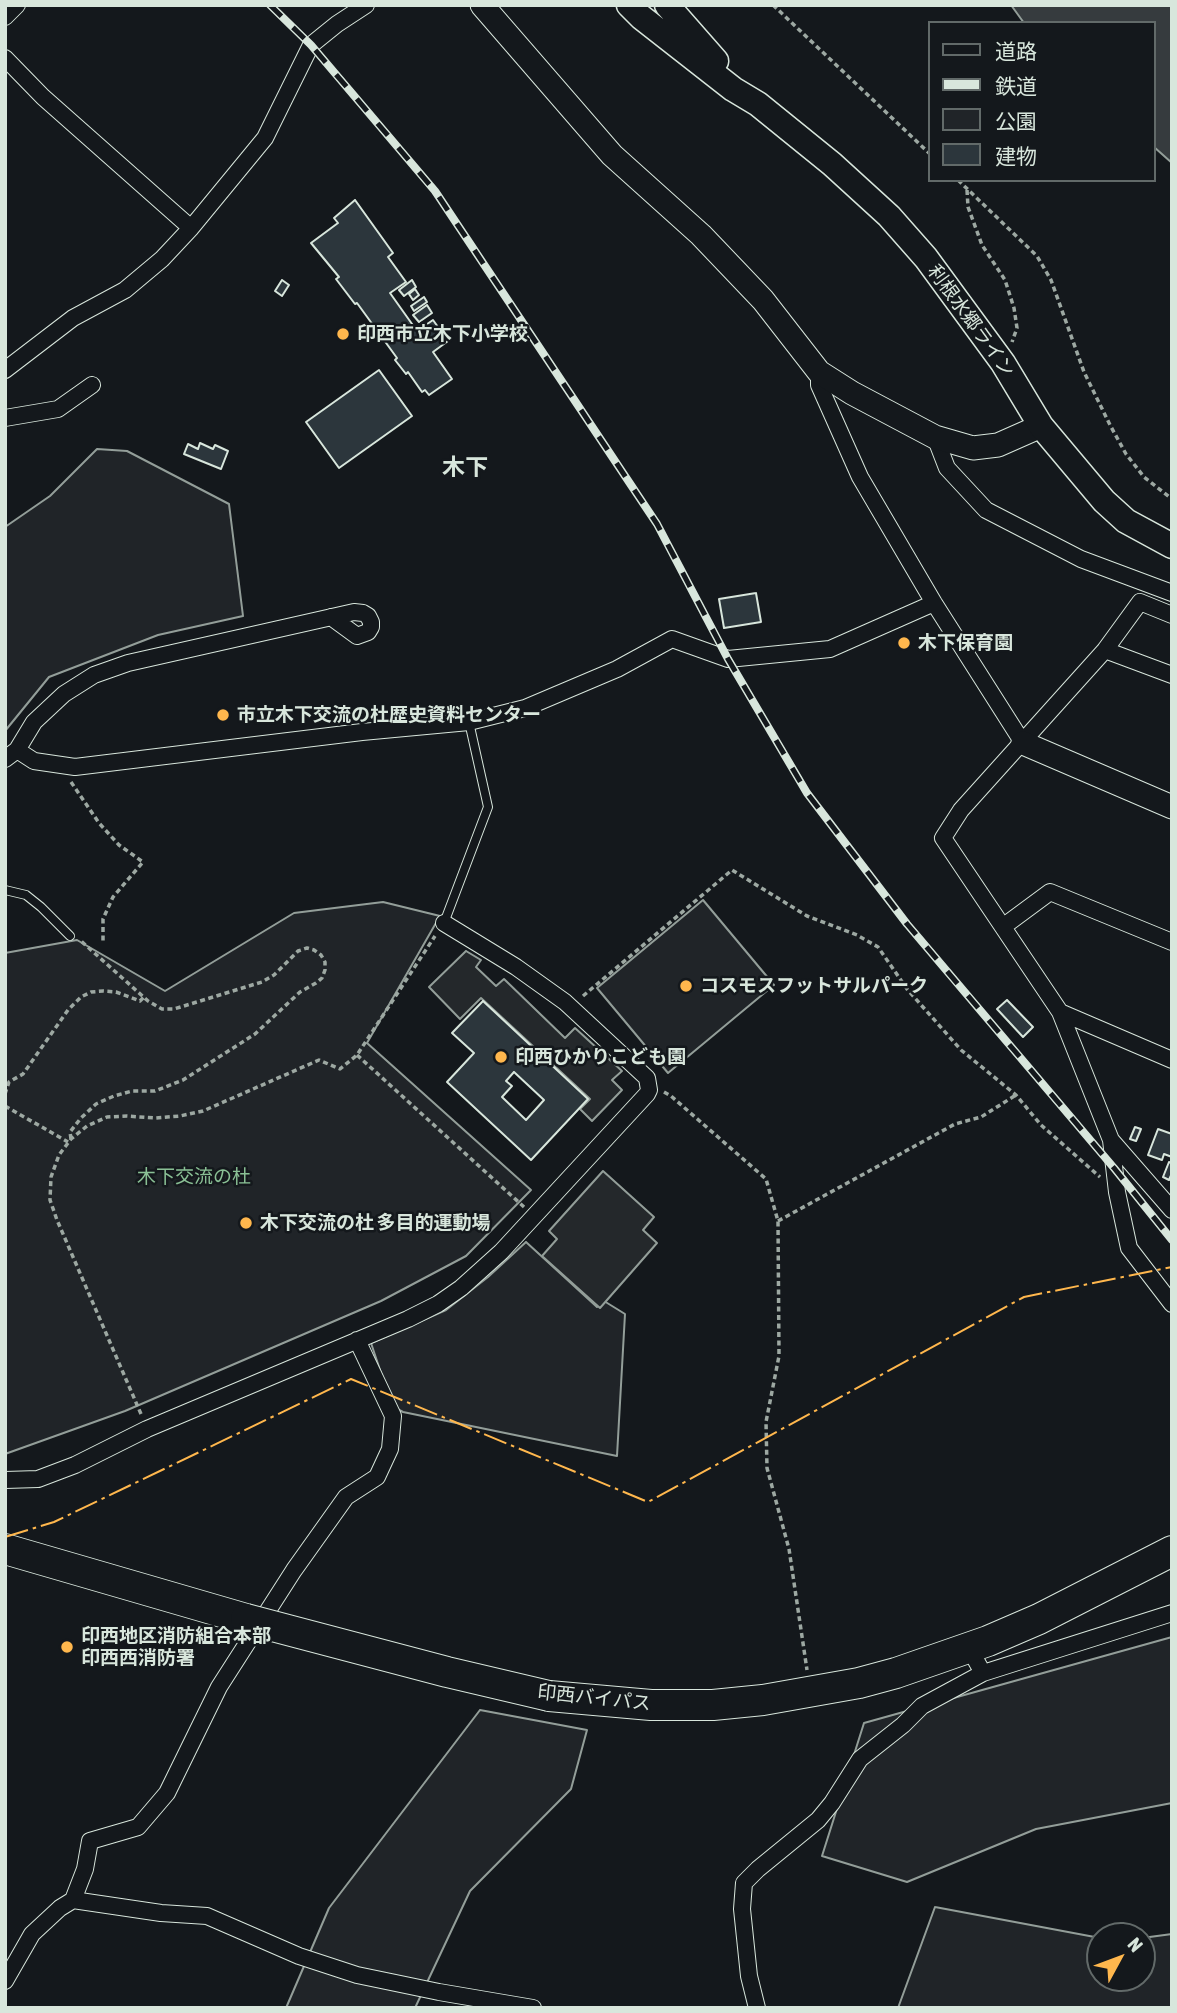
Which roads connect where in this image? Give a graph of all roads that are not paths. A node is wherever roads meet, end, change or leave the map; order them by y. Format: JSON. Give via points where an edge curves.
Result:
{"nodes":[{"id":1,"x":17,"y":5,"type":"edge"},
{"id":2,"x":366,"y":5,"type":"edge"},
{"id":3,"x":482,"y":5,"type":"edge"},
{"id":4,"x":629,"y":5,"type":"edge"},
{"id":5,"x":667,"y":5,"type":"edge"},
{"id":6,"x":5,"y":17,"type":"edge"},
{"id":7,"x":5,"y":58,"type":"edge"},
{"id":8,"x":758,"y":104,"type":"junction"},
{"id":9,"x":191,"y":228,"type":"junction"},
{"id":10,"x":5,"y":370,"type":"edge"},
{"id":11,"x":819,"y":372,"type":"junction"},
{"id":12,"x":92,"y":385,"type":"dead end"},
{"id":13,"x":5,"y":418,"type":"edge"},
{"id":14,"x":1041,"y":426,"type":"junction"},
{"id":15,"x":935,"y":437,"type":"junction"},
{"id":16,"x":1172,"y":546,"type":"edge"},
{"id":17,"x":1172,"y":593,"type":"edge"},
{"id":18,"x":934,"y":603,"type":"junction"},
{"id":19,"x":1172,"y":615,"type":"edge"},
{"id":20,"x":331,"y":617,"type":"dead end"},
{"id":21,"x":1105,"y":650,"type":"junction"},
{"id":22,"x":1172,"y":675,"type":"edge"},
{"id":23,"x":469,"y":722,"type":"junction"},
{"id":24,"x":1023,"y":743,"type":"junction"},
{"id":25,"x":11,"y":755,"type":"edge"},
{"id":26,"x":1172,"y":807,"type":"edge"},
{"id":27,"x":5,"y":890,"type":"edge"},
{"id":28,"x":444,"y":923,"type":"joint"},
{"id":29,"x":1004,"y":926,"type":"junction"},
{"id":30,"x":70,"y":936,"type":"road end"},
{"id":31,"x":1172,"y":942,"type":"edge"},
{"id":32,"x":1060,"y":1012,"type":"junction"},
{"id":33,"x":1172,"y":1060,"type":"edge"},
{"id":34,"x":1111,"y":1140,"type":"junction"},
{"id":35,"x":1172,"y":1210,"type":"edge"},
{"id":36,"x":1172,"y":1304,"type":"edge"},
{"id":37,"x":358,"y":1340,"type":"junction"},
{"id":38,"x":5,"y":1480,"type":"edge"},
{"id":39,"x":5,"y":1549,"type":"edge"},
{"id":40,"x":1172,"y":1551,"type":"edge"},
{"id":41,"x":1172,"y":1614,"type":"edge"},
{"id":42,"x":976,"y":1660,"type":"junction"},
{"id":43,"x":73,"y":1900,"type":"junction"},
{"id":44,"x":5,"y":1981,"type":"edge"},
{"id":45,"x":533,"y":2008,"type":"edge"},
{"id":46,"x":757,"y":2008,"type":"edge"}],
"edges":[{"from":1,"to":6,"type":"street"},
{"from":2,"to":9,"type":"street","via":[[311,45],[265,138]]},
{"from":3,"to":11,"type":"street","via":[[612,155],[701,235],[763,300]]},
{"from":4,"to":8,"type":"main road","name":"利根水郷ライン"},
{"from":5,"to":8,"type":"main road","name":"利根水郷ライン"},
{"from":7,"to":9,"type":"street"},
{"from":8,"to":14,"type":"main road","name":"利根水郷ライン","via":[[889,216],[926,258],[1003,363]]},
{"from":9,"to":10,"type":"street","via":[[125,290],[74,318]]},
{"from":11,"to":15,"type":"street"},
{"from":11,"to":18,"type":"street","via":[[819,385],[860,477]]},
{"from":12,"to":13,"type":"street","via":[[58,409]]},
{"from":14,"to":15,"type":"street","via":[[998,445],[973,448]]},
{"from":14,"to":16,"type":"main road","name":"利根水郷ライン","via":[[1104,501],[1126,521]]},
{"from":15,"to":17,"type":"street","via":[[947,468],[986,510],[1082,559]]},
{"from":18,"to":23,"type":"street","via":[[830,649],[728,659],[672,639],[617,669],[525,708]]},
{"from":18,"to":24,"type":"street"},
{"from":19,"to":21,"type":"street","via":[[1140,603]]},
{"from":20,"to":25,"type":"street","via":[[128,663],[94,675],[64,694],[34,722]]},
{"from":21,"to":22,"type":"street"},
{"from":21,"to":24,"type":"street"},
{"from":23,"to":25,"type":"street","via":[[75,767]]},
{"from":23,"to":28,"type":"lane","via":[[488,807]]},
{"from":24,"to":26,"type":"street"},
{"from":24,"to":29,"type":"street","via":[[961,810],[943,838]]},
{"from":27,"to":30,"type":"lane","via":[[26,895]]},
{"from":28,"to":37,"type":"street","via":[[565,1002],[648,1078],[649,1090],[484,1269],[438,1304]]},
{"from":29,"to":31,"type":"street","via":[[1050,892]]},
{"from":29,"to":32,"type":"street"},
{"from":32,"to":33,"type":"street"},
{"from":32,"to":34,"type":"street"},
{"from":34,"to":35,"type":"street"},
{"from":34,"to":36,"type":"street","via":[[1129,1248]]},
{"from":37,"to":38,"type":"street","via":[[147,1429],[75,1465],[38,1479]]},
{"from":37,"to":43,"type":"street","via":[[393,1416],[390,1449],[377,1477],[346,1497],[294,1570],[219,1687],[167,1793],[138,1827],[90,1841]]},
{"from":39,"to":42,"type":"highway","name":"印西バイパス","bridge":true,"via":[[246,1619],[549,1696],[713,1705],[859,1684]]},
{"from":40,"to":42,"type":"highway","name":"印西バイパス","via":[[1039,1619]]},
{"from":41,"to":42,"type":"street"},
{"from":42,"to":46,"type":"street","via":[[860,1759],[818,1820],[744,1883],[749,1976]]},
{"from":43,"to":44,"type":"street","via":[[32,1934]]},
{"from":43,"to":45,"type":"street","via":[[207,1916],[357,1976]]}]}
